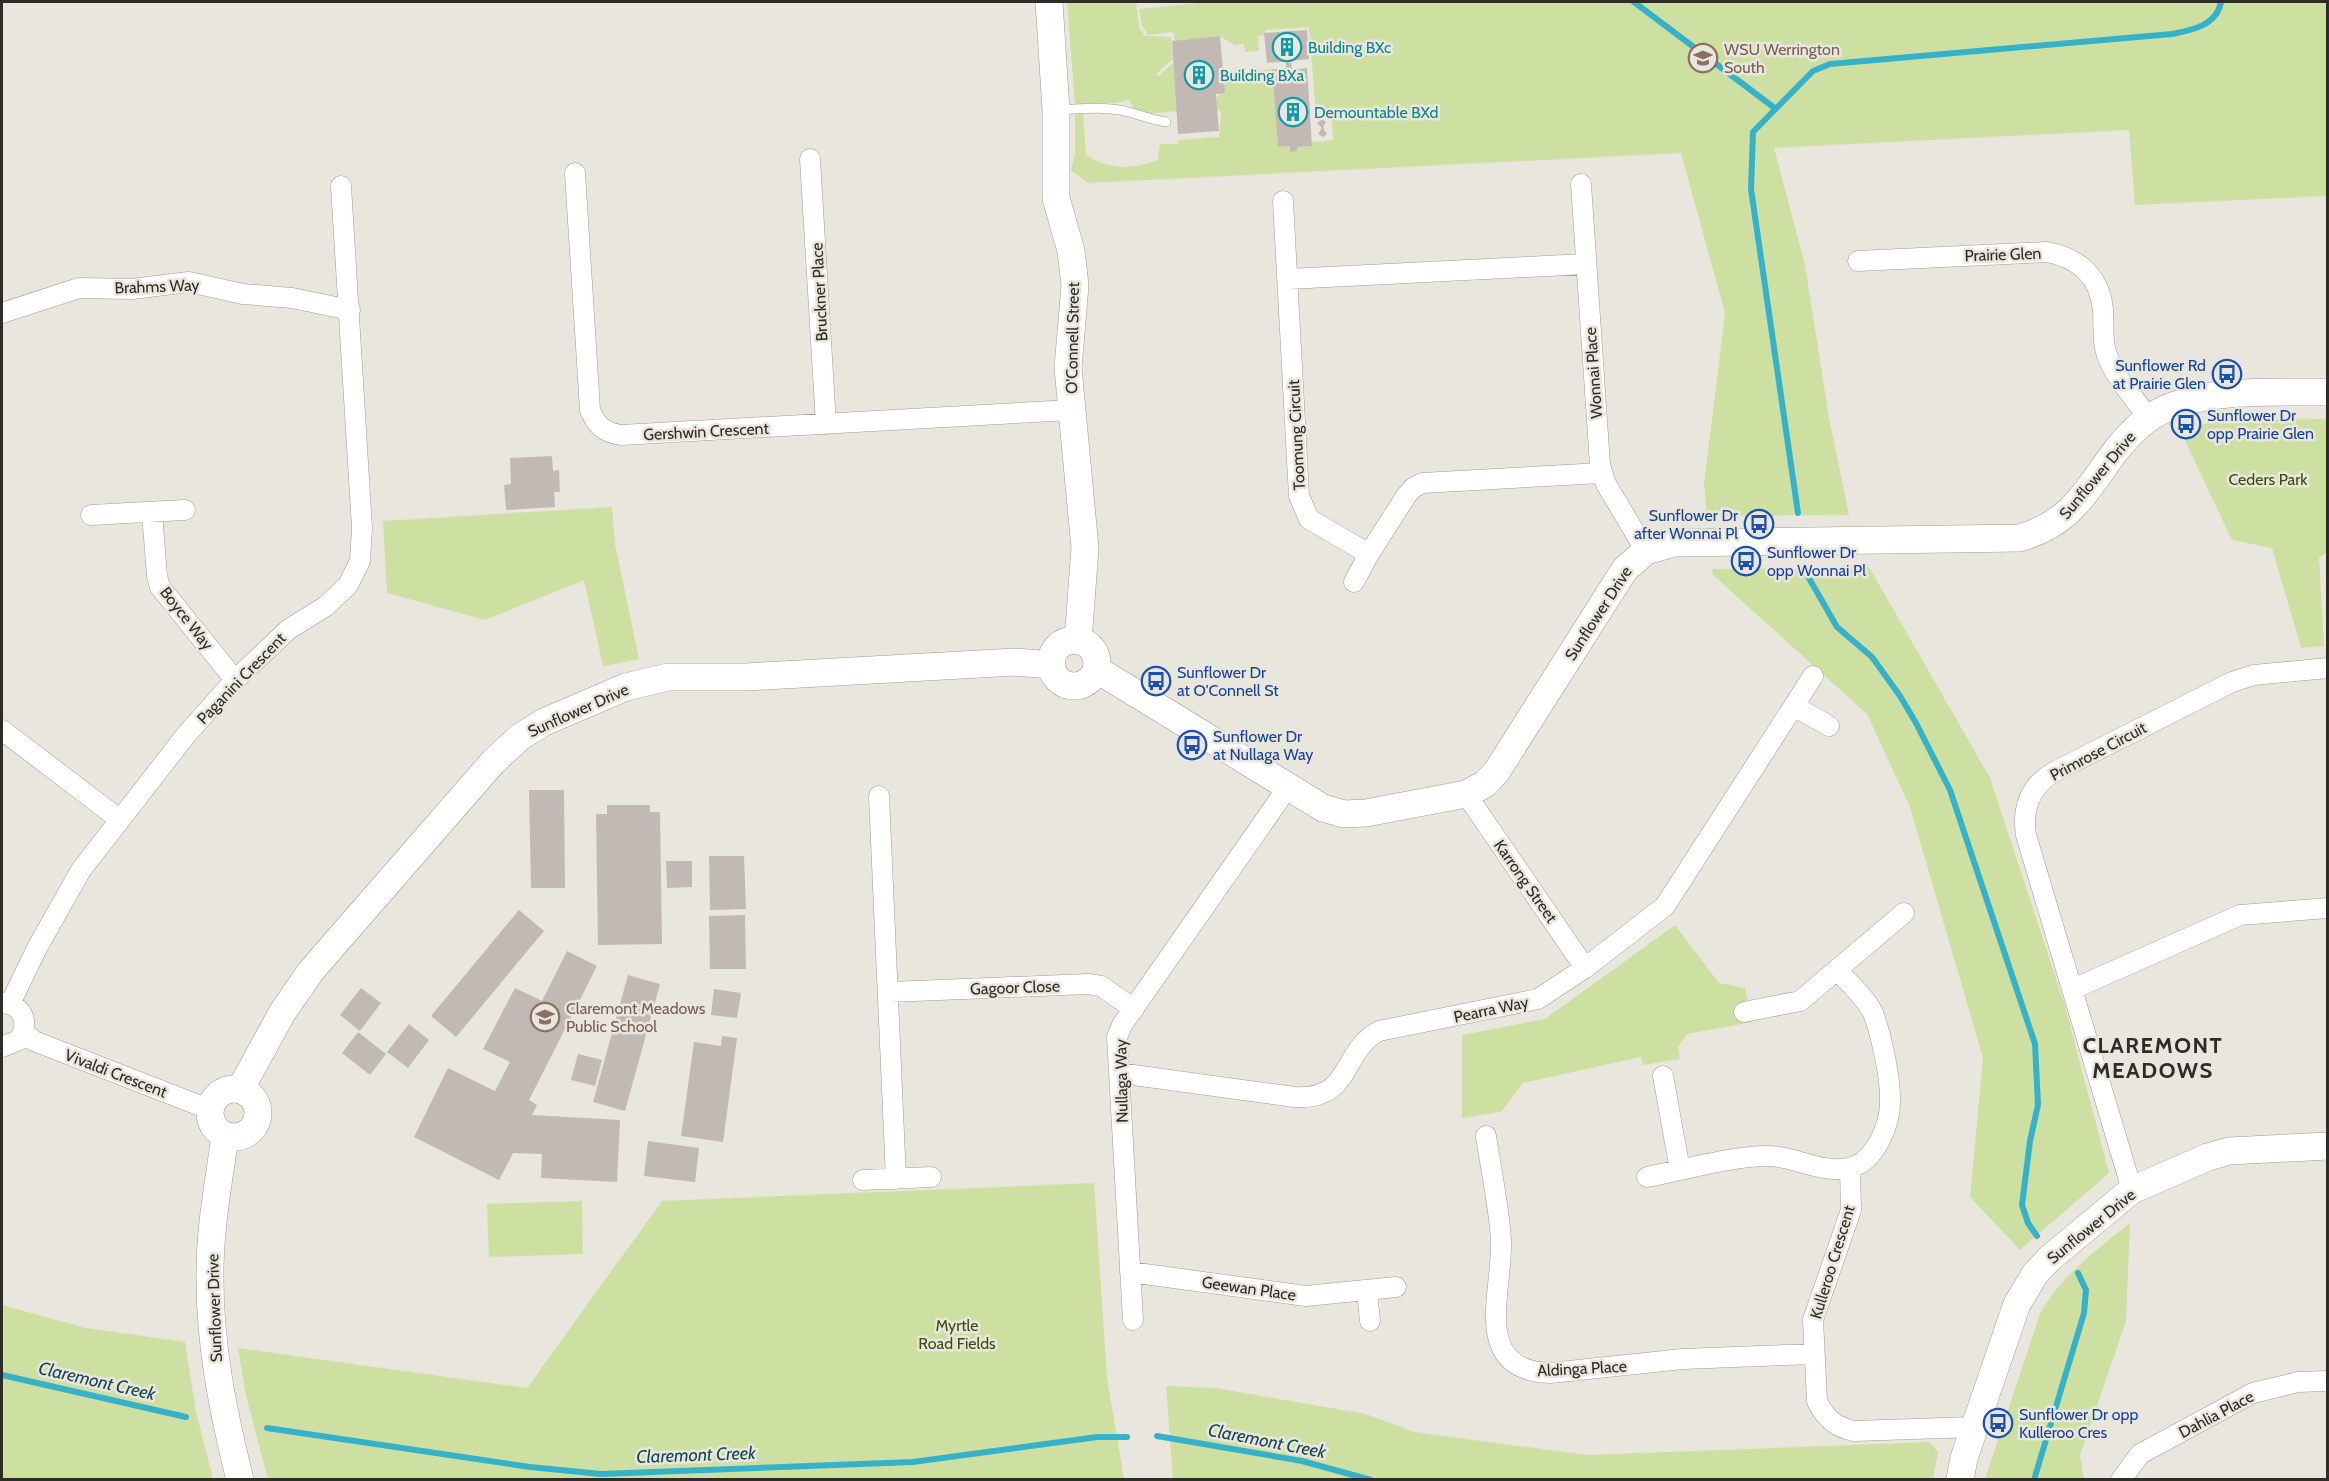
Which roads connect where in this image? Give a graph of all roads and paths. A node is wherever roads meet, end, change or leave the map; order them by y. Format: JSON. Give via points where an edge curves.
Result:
{"nodes":[{"id":1,"x":1049,"y":2,"type":"edge"},
{"id":2,"x":1056,"y":111,"type":"junction"},
{"id":3,"x":1166,"y":122,"type":"dead end"},
{"id":4,"x":810,"y":159,"type":"dead end"},
{"id":5,"x":575,"y":172,"type":"dead end"},
{"id":6,"x":1581,"y":184,"type":"dead end"},
{"id":7,"x":341,"y":186,"type":"dead end"},
{"id":8,"x":1283,"y":201,"type":"dead end"},
{"id":9,"x":1858,"y":261,"type":"dead end"},
{"id":10,"x":1586,"y":264,"type":"junction"},
{"id":11,"x":1288,"y":279,"type":"junction"},
{"id":12,"x":350,"y":310,"type":"junction"},
{"id":13,"x":2,"y":313,"type":"edge"},
{"id":14,"x":2328,"y":392,"type":"edge"},
{"id":15,"x":1071,"y":411,"type":"junction"},
{"id":16,"x":2149,"y":419,"type":"junction"},
{"id":17,"x":826,"y":424,"type":"junction"},
{"id":18,"x":1601,"y":472,"type":"junction"},
{"id":19,"x":185,"y":510,"type":"dead end"},
{"id":20,"x":152,"y":513,"type":"junction"},
{"id":21,"x":91,"y":514,"type":"dead end"},
{"id":22,"x":1646,"y":551,"type":"junction"},
{"id":23,"x":1369,"y":554,"type":"junction"},
{"id":24,"x":1354,"y":582,"type":"dead end"},
{"id":25,"x":1078,"y":641,"type":"junction"},
{"id":26,"x":1052,"y":665,"type":"junction"},
{"id":27,"x":2328,"y":668,"type":"edge"},
{"id":28,"x":1096,"y":669,"type":"junction"},
{"id":29,"x":1813,"y":676,"type":"dead end"},
{"id":30,"x":235,"y":680,"type":"junction"},
{"id":31,"x":1794,"y":706,"type":"junction"},
{"id":32,"x":1829,"y":726,"type":"dead end"},
{"id":33,"x":2,"y":730,"type":"edge"},
{"id":34,"x":1288,"y":786,"type":"junction"},
{"id":35,"x":1466,"y":794,"type":"junction"},
{"id":36,"x":879,"y":796,"type":"dead end"},
{"id":37,"x":119,"y":819,"type":"junction"},
{"id":38,"x":2328,"y":908,"type":"edge"},
{"id":39,"x":1904,"y":913,"type":"dead end"},
{"id":40,"x":1586,"y":968,"type":"junction"},
{"id":41,"x":1838,"y":971,"type":"junction"},
{"id":42,"x":2073,"y":989,"type":"junction"},
{"id":43,"x":890,"y":992,"type":"junction"},
{"id":44,"x":6,"y":1003,"type":"edge"},
{"id":45,"x":1134,"y":1009,"type":"junction"},
{"id":46,"x":1744,"y":1012,"type":"dead end"},
{"id":47,"x":24,"y":1032,"type":"junction"},
{"id":48,"x":2,"y":1047,"type":"edge"},
{"id":49,"x":1119,"y":1073,"type":"junction"},
{"id":50,"x":1663,"y":1076,"type":"dead end"},
{"id":51,"x":240,"y":1089,"type":"junction"},
{"id":52,"x":211,"y":1110,"type":"junction"},
{"id":53,"x":225,"y":1136,"type":"junction"},
{"id":54,"x":1486,"y":1136,"type":"dead end"},
{"id":55,"x":2328,"y":1146,"type":"edge"},
{"id":56,"x":1850,"y":1168,"type":"junction"},
{"id":57,"x":1680,"y":1170,"type":"junction"},
{"id":58,"x":931,"y":1177,"type":"dead end"},
{"id":59,"x":1647,"y":1177,"type":"dead end"},
{"id":60,"x":896,"y":1179,"type":"junction"},
{"id":61,"x":863,"y":1180,"type":"dead end"},
{"id":62,"x":2132,"y":1190,"type":"junction"},
{"id":63,"x":1130,"y":1272,"type":"junction"},
{"id":64,"x":1396,"y":1287,"type":"dead end"},
{"id":65,"x":1367,"y":1292,"type":"junction"},
{"id":66,"x":1133,"y":1320,"type":"dead end"},
{"id":67,"x":1370,"y":1321,"type":"dead end"},
{"id":68,"x":1813,"y":1354,"type":"junction"},
{"id":69,"x":2328,"y":1381,"type":"edge"},
{"id":70,"x":1974,"y":1427,"type":"junction"},
{"id":71,"x":240,"y":1479,"type":"edge"},
{"id":72,"x":1960,"y":1479,"type":"edge"},
{"id":73,"x":2121,"y":1479,"type":"edge"}],
"edges":[{"from":1,"to":2,"type":"street","name":"O'Connell Street"},
{"from":2,"to":3,"type":"lane","via":[[1101,108]]},
{"from":2,"to":15,"type":"street","name":"O'Connell Street","via":[[1056,198],[1071,251],[1075,285],[1068,348]]},
{"from":4,"to":17,"type":"street","name":"Bruckner Place"},
{"from":5,"to":17,"type":"street","name":"Gershwin Crescent","via":[[590,410],[600,428],[621,435]]},
{"from":6,"to":10,"type":"street","name":"Wonnai Place"},
{"from":7,"to":12,"type":"street","name":"Paganini Crescent"},
{"from":8,"to":11,"type":"street","name":"Toomung Circuit"},
{"from":9,"to":16,"type":"street","name":"Prairie Glen","via":[[2047,252],[2077,262],[2095,281],[2101,295],[2104,340],[2111,363]]},
{"from":10,"to":11,"type":"street"},
{"from":10,"to":18,"type":"street","name":"Wonnai Place"},
{"from":11,"to":23,"type":"street","name":"Toomung Circuit","via":[[1303,508],[1319,527]]},
{"from":12,"to":13,"type":"street","name":"Brahms Way","via":[[189,282],[132,289],[79,288]]},
{"from":12,"to":30,"type":"street","name":"Paganini Crescent","via":[[362,528],[356,574],[338,596],[289,629]]},
{"from":14,"to":16,"type":"street","name":"Sunflower Drive","via":[[2207,396]]},
{"from":15,"to":17,"type":"street","name":"Gershwin Crescent"},
{"from":15,"to":25,"type":"street","name":"O'Connell Street","via":[[1085,548]]},
{"from":16,"to":22,"type":"street","name":"Sunflower Drive","via":[[2134,431],[2062,519],[2019,538],[1674,543]]},
{"from":18,"to":22,"type":"street","name":"Wonnai Place"},
{"from":18,"to":23,"type":"street","via":[[1422,483],[1406,496]]},
{"from":19,"to":20,"type":"street"},
{"from":20,"to":21,"type":"street"},
{"from":20,"to":30,"type":"street","name":"Boyce Way","via":[[160,587]]},
{"from":22,"to":35,"type":"street","name":"Sunflower Drive","via":[[1625,569],[1497,771],[1485,784]]},
{"from":23,"to":24,"type":"street"},
{"from":25,"to":26,"type":"street","via":[[1059,646]]},
{"from":25,"to":28,"type":"street","via":[[1095,654]]},
{"from":26,"to":28,"type":"street","via":[[1057,678],[1069,685],[1083,684]]},
{"from":26,"to":51,"type":"street","name":"Sunflower Drive","via":[[1016,662],[746,677],[675,676],[626,687],[544,722],[520,737],[493,762],[311,971],[282,1013]]},
{"from":27,"to":42,"type":"street","name":"Primrose Circuit","via":[[2254,675],[2232,682],[2054,772],[2036,787],[2025,812],[2026,835]]},
{"from":28,"to":34,"type":"street","name":"Sunflower Drive"},
{"from":29,"to":31,"type":"street","name":"Pearra Way"},
{"from":30,"to":37,"type":"street","name":"Paganini Crescent"},
{"from":31,"to":32,"type":"street"},
{"from":31,"to":40,"type":"street","name":"Pearra Way","via":[[1665,906]]},
{"from":33,"to":37,"type":"street"},
{"from":34,"to":35,"type":"street","name":"Sunflower Drive","via":[[1323,808],[1344,814]]},
{"from":34,"to":45,"type":"street","name":"Nullaga Way"},
{"from":35,"to":40,"type":"street","name":"Karrong Street"},
{"from":36,"to":43,"type":"street"},
{"from":37,"to":44,"type":"street","name":"Paganini Crescent","via":[[61,902]]},
{"from":38,"to":42,"type":"street","via":[[2240,915]]},
{"from":39,"to":41,"type":"street"},
{"from":40,"to":49,"type":"street","name":"Pearra Way","via":[[1538,999],[1379,1031],[1368,1037],[1338,1082],[1320,1096],[1294,1097]]},
{"from":41,"to":46,"type":"street","via":[[1800,1001]]},
{"from":41,"to":56,"type":"street","via":[[1872,1011],[1890,1087],[1889,1113],[1879,1141],[1864,1161]]},
{"from":42,"to":62,"type":"street","name":"Primrose Circuit"},
{"from":43,"to":45,"type":"street","name":"Gagoor Close","via":[[1088,984],[1101,987]]},
{"from":43,"to":60,"type":"street"},
{"from":44,"to":47,"type":"street","via":[[21,1011]]},
{"from":45,"to":49,"type":"street","name":"Nullaga Way","via":[[1118,1037]]},
{"from":47,"to":48,"type":"street","via":[[13,1045]]},
{"from":47,"to":52,"type":"street","name":"Vivaldi Crescent","via":[[34,1041]]},
{"from":49,"to":63,"type":"street","name":"Nullaga Way"},
{"from":50,"to":57,"type":"street"},
{"from":51,"to":52,"type":"street","via":[[222,1093]]},
{"from":51,"to":53,"type":"street","via":[[257,1105],[256,1124],[244,1135]]},
{"from":52,"to":53,"type":"street","via":[[213,1124]]},
{"from":53,"to":71,"type":"street","name":"Sunflower Drive","via":[[212,1229],[211,1315],[222,1404]]},
{"from":54,"to":68,"type":"street","name":"Aldinga Place","via":[[1501,1240],[1497,1333],[1502,1348],[1516,1364],[1530,1371],[1550,1373],[1683,1359]]},
{"from":55,"to":62,"type":"street","name":"Sunflower Drive","via":[[2218,1153]]},
{"from":56,"to":57,"type":"street","via":[[1821,1167],[1767,1156]]},
{"from":56,"to":68,"type":"street","name":"Kulleroo Crescent","via":[[1851,1210],[1814,1313]]},
{"from":57,"to":59,"type":"street"},
{"from":58,"to":60,"type":"street"},
{"from":60,"to":61,"type":"street"},
{"from":62,"to":70,"type":"street","name":"Sunflower Drive","via":[[2035,1274],[2008,1326]]},
{"from":63,"to":65,"type":"street","name":"Geewan Place","via":[[1306,1296]]},
{"from":63,"to":66,"type":"street","name":"Nullaga Way"},
{"from":64,"to":65,"type":"street","name":"Geewan Place"},
{"from":65,"to":67,"type":"street"},
{"from":68,"to":70,"type":"street","name":"Kulleroo Crescent","via":[[1817,1401],[1836,1425],[1864,1431]]},
{"from":69,"to":73,"type":"street","name":"Dahlia Place","via":[[2298,1382],[2253,1393],[2140,1454]]},
{"from":70,"to":72,"type":"street","name":"Sunflower Drive"}]}
